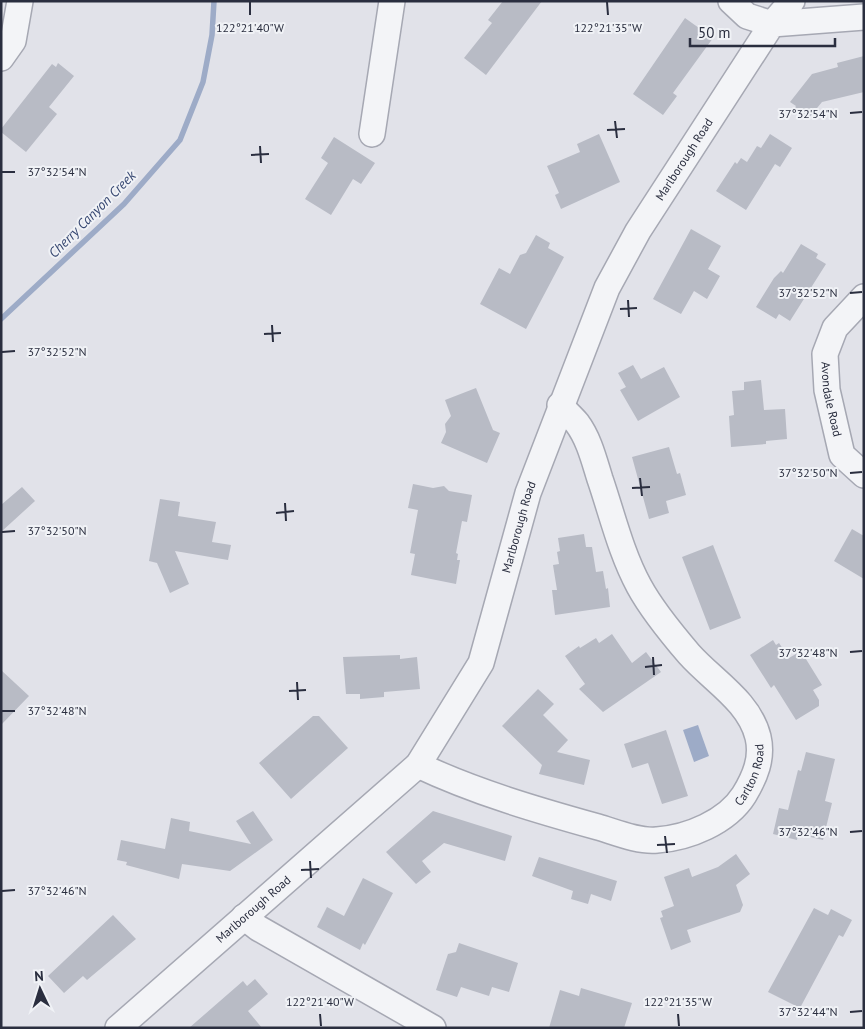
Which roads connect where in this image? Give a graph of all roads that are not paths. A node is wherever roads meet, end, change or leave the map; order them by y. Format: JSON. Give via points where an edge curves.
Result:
{"nodes":[{"id":1,"x":20,"y":1,"type":"edge"},
{"id":2,"x":392,"y":1,"type":"edge"},
{"id":3,"x":732,"y":1,"type":"edge"},
{"id":4,"x":792,"y":1,"type":"edge"},
{"id":5,"x":864,"y":17,"type":"edge"},
{"id":6,"x":772,"y":24,"type":"junction"},
{"id":7,"x":1,"y":58,"type":"edge"},
{"id":8,"x":372,"y":134,"type":"dead end"},
{"id":9,"x":864,"y":296,"type":"edge"},
{"id":10,"x":560,"y":405,"type":"junction"},
{"id":11,"x":864,"y":476,"type":"edge"},
{"id":12,"x":418,"y":765,"type":"junction"},
{"id":13,"x":244,"y":917,"type":"junction"},
{"id":14,"x":118,"y":1028,"type":"edge"},
{"id":15,"x":433,"y":1028,"type":"edge"}],
"edges":[{"from":1,"to":7,"type":"street","via":[[13,42]]},
{"from":2,"to":8,"type":"street"},
{"from":3,"to":6,"type":"street","via":[[748,16]]},
{"from":4,"to":6,"type":"street","name":"Marlborough Road"},
{"from":5,"to":6,"type":"street"},
{"from":6,"to":10,"type":"street","name":"Marlborough Road","via":[[625,255],[607,288]]},
{"from":9,"to":11,"type":"street","name":"Avondale Road","via":[[836,328],[825,354],[828,390],[842,455]]},
{"from":10,"to":12,"type":"street","name":"Marlborough Road","via":[[528,492],[481,663]]},
{"from":10,"to":12,"type":"street","name":"Carlton Road","via":[[578,424],[590,449],[638,585],[690,655],[752,718],[760,760],[752,781],[740,801],[715,822],[680,837],[654,841],[550,814],[451,781]]},
{"from":12,"to":13,"type":"street","name":"Marlborough Road"},
{"from":13,"to":14,"type":"street","name":"Marlborough Road"},
{"from":13,"to":15,"type":"street"}]}
